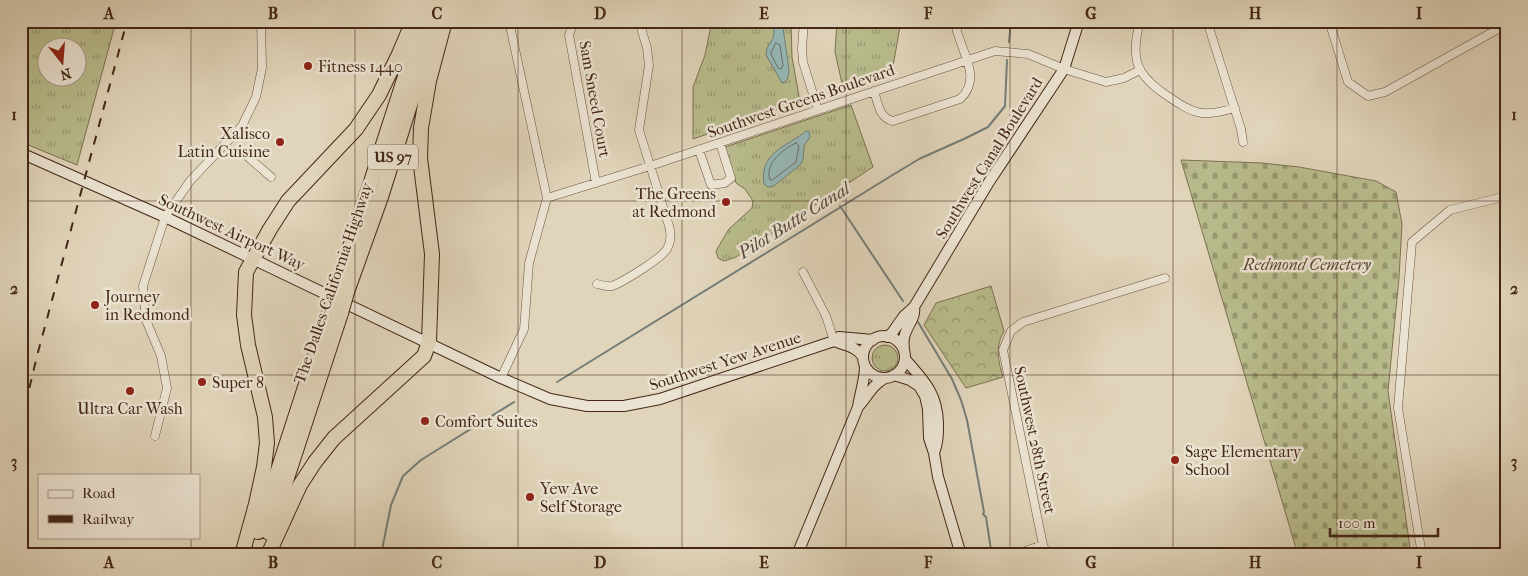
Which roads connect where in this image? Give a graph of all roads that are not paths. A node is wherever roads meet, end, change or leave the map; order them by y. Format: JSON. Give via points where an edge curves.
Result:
{"nodes":[{"id":1,"x":261,"y":21,"type":"edge"},
{"id":2,"x":413,"y":21,"type":"edge"},
{"id":3,"x":423,"y":21,"type":"edge"},
{"id":4,"x":436,"y":21,"type":"edge"},
{"id":5,"x":445,"y":21,"type":"edge"},
{"id":6,"x":509,"y":21,"type":"edge"},
{"id":7,"x":574,"y":21,"type":"edge"},
{"id":8,"x":639,"y":21,"type":"edge"},
{"id":9,"x":804,"y":21,"type":"edge"},
{"id":10,"x":955,"y":21,"type":"edge"},
{"id":11,"x":1079,"y":21,"type":"edge"},
{"id":12,"x":1140,"y":21,"type":"edge"},
{"id":13,"x":1207,"y":21,"type":"edge"},
{"id":14,"x":1329,"y":21,"type":"edge"},
{"id":15,"x":1507,"y":24,"type":"edge"},
{"id":16,"x":968,"y":59,"type":"junction"},
{"id":17,"x":1064,"y":69,"type":"junction"},
{"id":18,"x":1140,"y":70,"type":"junction"},
{"id":19,"x":874,"y":91,"type":"junction"},
{"id":20,"x":1235,"y":108,"type":"junction"},
{"id":21,"x":818,"y":110,"type":"junction"},
{"id":22,"x":1243,"y":142,"type":"dead end"},
{"id":23,"x":720,"y":143,"type":"junction"},
{"id":24,"x":699,"y":150,"type":"junction"},
{"id":25,"x":21,"y":154,"type":"edge"},
{"id":26,"x":247,"y":156,"type":"dead end"},
{"id":27,"x":650,"y":166,"type":"junction"},
{"id":28,"x":272,"y":177,"type":"dead end"},
{"id":29,"x":596,"y":183,"type":"junction"},
{"id":30,"x":1507,"y":196,"type":"edge"},
{"id":31,"x":547,"y":198,"type":"junction"},
{"id":32,"x":165,"y":217,"type":"junction"},
{"id":33,"x":253,"y":259,"type":"junction"},
{"id":34,"x":803,"y":272,"type":"dead end"},
{"id":35,"x":1165,"y":278,"type":"dead end"},
{"id":36,"x":596,"y":284,"type":"dead end"},
{"id":37,"x":342,"y":290,"type":"junction"},
{"id":38,"x":914,"y":307,"type":"junction"},
{"id":39,"x":336,"y":310,"type":"junction"},
{"id":40,"x":887,"y":337,"type":"junction"},
{"id":41,"x":873,"y":340,"type":"junction"},
{"id":42,"x":834,"y":341,"type":"junction"},
{"id":43,"x":428,"y":342,"type":"junction"},
{"id":44,"x":904,"y":355,"type":"junction"},
{"id":45,"x":864,"y":362,"type":"junction"},
{"id":46,"x":890,"y":377,"type":"junction"},
{"id":47,"x":501,"y":378,"type":"junction"},
{"id":48,"x":858,"y":408,"type":"junction"},
{"id":49,"x":155,"y":436,"type":"dead end"},
{"id":50,"x":934,"y":454,"type":"junction"},
{"id":51,"x":1043,"y":545,"type":"junction"},
{"id":52,"x":242,"y":555,"type":"edge"},
{"id":53,"x":250,"y":555,"type":"edge"},
{"id":54,"x":262,"y":555,"type":"edge"},
{"id":55,"x":268,"y":555,"type":"edge"},
{"id":56,"x":797,"y":555,"type":"edge"},
{"id":57,"x":961,"y":555,"type":"edge"},
{"id":58,"x":1013,"y":555,"type":"edge"},
{"id":59,"x":1047,"y":555,"type":"edge"},
{"id":60,"x":1422,"y":555,"type":"edge"}],
"edges":[{"from":1,"to":32,"type":"street","via":[[262,68],[256,98],[242,126],[190,182]]},
{"from":2,"to":33,"type":"highway","via":[[379,95],[356,129],[288,201]]},
{"from":3,"to":37,"type":"highway","name":"The Dalles-California Highway","number":"US 97"},
{"from":4,"to":37,"type":"highway","name":"The Dalles-California Highway","number":"US 97","via":[[381,197]]},
{"from":5,"to":43,"type":"highway","via":[[428,81],[421,128],[420,158],[432,254]]},
{"from":6,"to":31,"type":"street"},
{"from":7,"to":29,"type":"street","name":"Sam Sneed Court","via":[[569,34]]},
{"from":8,"to":27,"type":"street","via":[[649,65],[639,130]]},
{"from":9,"to":21,"type":"street","via":[[803,62]]},
{"from":10,"to":16,"type":"street","via":[[955,29]]},
{"from":11,"to":17,"type":"main road","name":"Southwest Canal Boulevard"},
{"from":12,"to":18,"type":"street","via":[[1135,44]]},
{"from":13,"to":20,"type":"street"},
{"from":14,"to":15,"type":"street","via":[[1348,82],[1368,96],[1385,92]]},
{"from":16,"to":17,"type":"street","name":"Southwest Greens Boulevard","via":[[995,51],[1028,54]]},
{"from":16,"to":19,"type":"street","name":"Southwest Greens Boulevard"},
{"from":16,"to":19,"type":"street","via":[[970,82],[960,99],[893,121],[883,116]]},
{"from":17,"to":18,"type":"street","name":"Southwest Greens Boulevard","via":[[1106,82]]},
{"from":17,"to":38,"type":"main road","name":"Southwest Canal Boulevard","via":[[988,182]]},
{"from":18,"to":20,"type":"street","via":[[1154,86],[1190,112],[1214,114]]},
{"from":19,"to":21,"type":"street","name":"Southwest Greens Boulevard"},
{"from":20,"to":22,"type":"street"},
{"from":21,"to":23,"type":"street","name":"Southwest Greens Boulevard"},
{"from":23,"to":24,"type":"street","name":"Southwest Greens Boulevard"},
{"from":23,"to":24,"type":"street","via":[[730,178],[725,183],[711,185]]},
{"from":24,"to":27,"type":"street","name":"Southwest Greens Boulevard"},
{"from":25,"to":32,"type":"main road","name":"Southwest Airport Way"},
{"from":26,"to":28,"type":"street"},
{"from":27,"to":29,"type":"street","name":"Southwest Greens Boulevard"},
{"from":27,"to":36,"type":"street","via":[[669,226],[668,246],[657,260],[612,286]]},
{"from":29,"to":31,"type":"street","name":"Southwest Greens Boulevard"},
{"from":30,"to":60,"type":"street","via":[[1450,210],[1412,242],[1398,408]]},
{"from":31,"to":47,"type":"street","via":[[529,263],[524,329]]},
{"from":32,"to":33,"type":"main road","name":"Southwest Airport Way"},
{"from":32,"to":49,"type":"street","via":[[143,286],[146,320],[161,356],[167,388]]},
{"from":33,"to":43,"type":"main road","name":"Southwest Airport Way"},
{"from":33,"to":52,"type":"highway","via":[[246,272],[244,315],[265,417],[267,444]]},
{"from":34,"to":42,"type":"street","via":[[826,316]]},
{"from":35,"to":51,"type":"street","name":"Southwest 28th Street","via":[[1023,322],[1011,331],[1003,350]]},
{"from":37,"to":39,"type":"highway","name":"The Dalles-California Highway","number":"US 97","bridge":true},
{"from":38,"to":40,"type":"main road","name":"Southwest Canal Boulevard"},
{"from":38,"to":44,"type":"main road","name":"Southwest Canal Boulevard","via":[[915,315],[904,338]]},
{"from":39,"to":53,"type":"highway","name":"The Dalles-California Highway","number":"US 97"},
{"from":39,"to":54,"type":"highway","name":"The Dalles-California Highway","number":"US 97"},
{"from":40,"to":41,"type":"main road"},
{"from":40,"to":44,"type":"main road","via":[[900,343]]},
{"from":41,"to":42,"type":"main road","name":"Southwest Yew Avenue","via":[[839,337]]},
{"from":41,"to":45,"type":"main road","via":[[867,345]]},
{"from":42,"to":45,"type":"main road","via":[[858,350]]},
{"from":42,"to":47,"type":"main road","name":"Southwest Yew Avenue","via":[[660,400],[624,406],[586,406],[550,399]]},
{"from":43,"to":47,"type":"main road","name":"Southwest Yew Avenue"},
{"from":43,"to":55,"type":"highway","via":[[424,356],[334,438],[315,462],[300,485]]},
{"from":44,"to":46,"type":"main road","via":[[902,368]]},
{"from":44,"to":50,"type":"main road","via":[[935,398],[938,442]]},
{"from":45,"to":46,"type":"main road","via":[[873,375]]},
{"from":45,"to":48,"type":"main road","via":[[865,375]]},
{"from":46,"to":48,"type":"main road","via":[[876,382]]},
{"from":46,"to":50,"type":"main road","via":[[910,380],[919,386],[928,409],[929,438]]},
{"from":48,"to":56,"type":"main road"},
{"from":50,"to":57,"type":"main road"},
{"from":51,"to":58,"type":"street"},
{"from":51,"to":59,"type":"street","name":"Southwest 28th Street"}]}
